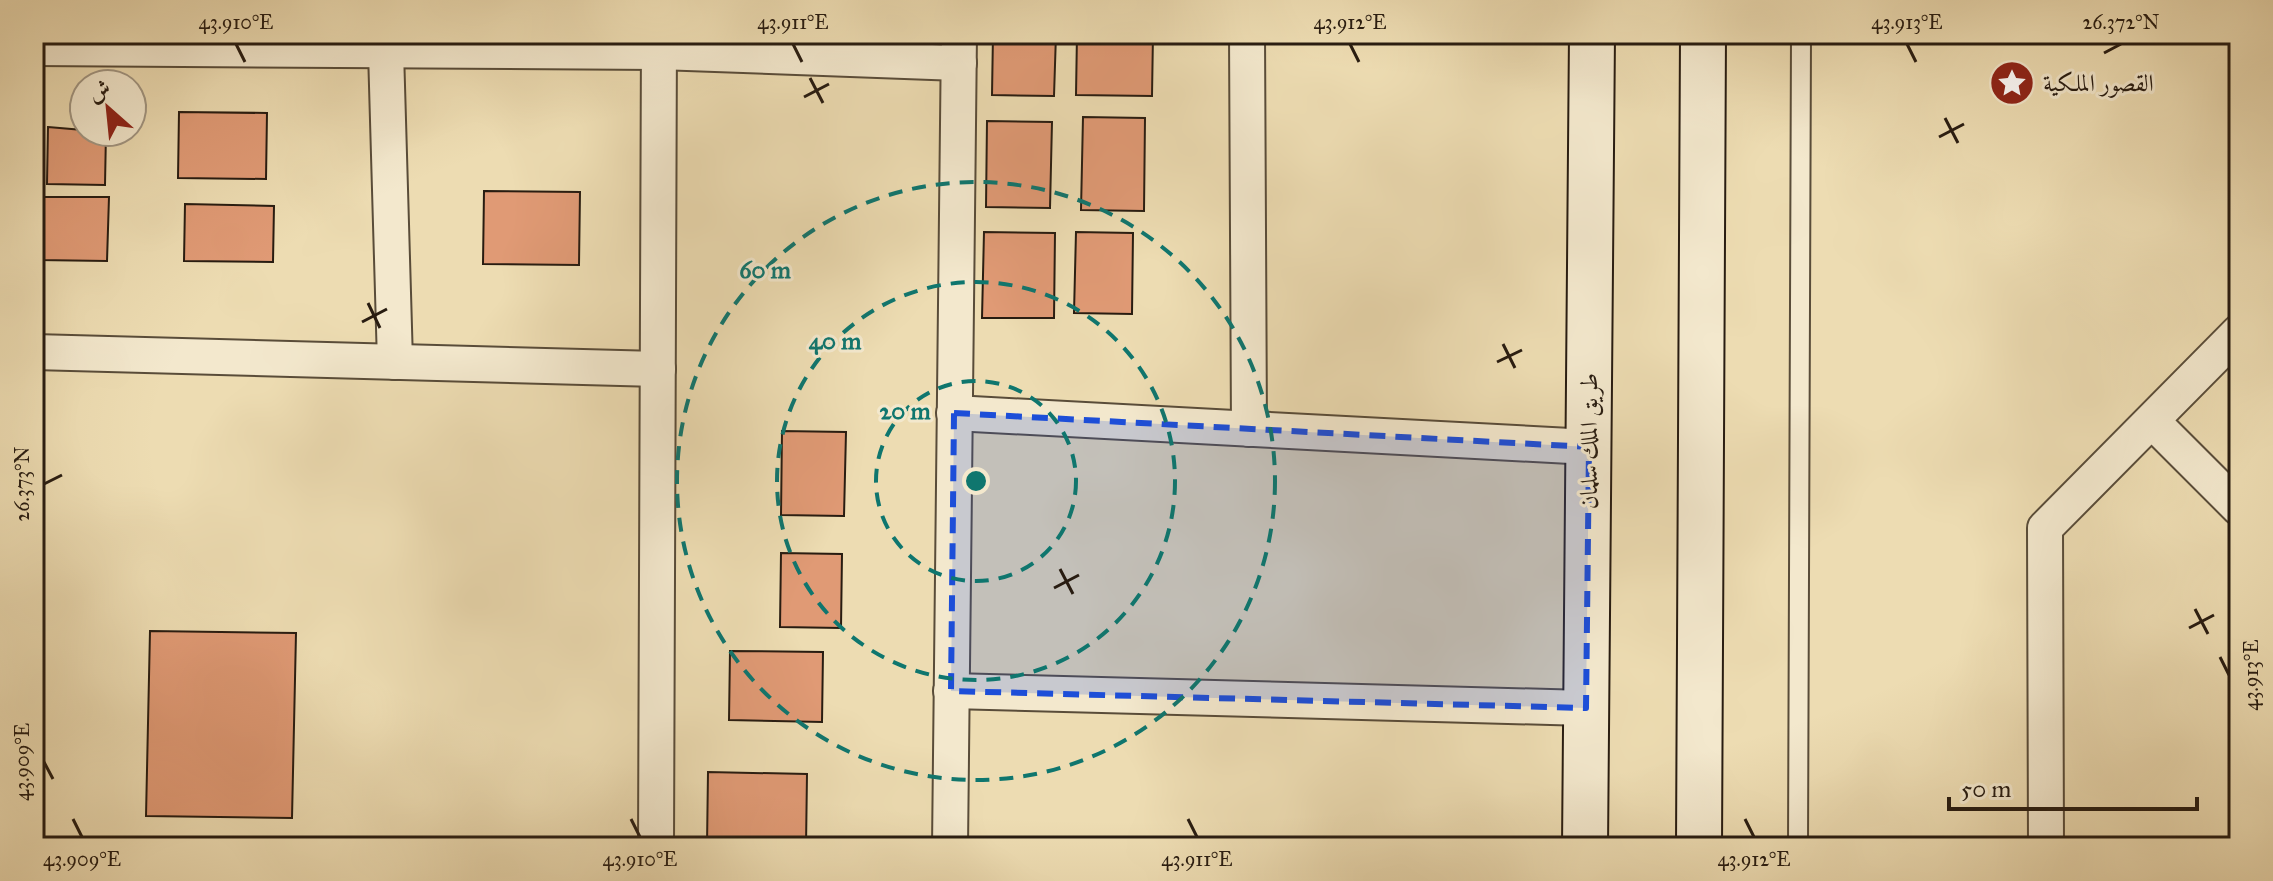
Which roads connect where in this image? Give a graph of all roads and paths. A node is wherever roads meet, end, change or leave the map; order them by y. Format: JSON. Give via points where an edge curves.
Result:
{"nodes":[{"id":1,"x":1247,"y":34,"type":"edge"},
{"id":2,"x":1592,"y":34,"type":"edge"},
{"id":3,"x":1703,"y":34,"type":"edge"},
{"id":4,"x":1801,"y":34,"type":"edge"},
{"id":5,"x":426,"y":42,"type":"edge"},
{"id":6,"x":659,"y":43,"type":"edge"},
{"id":7,"x":34,"y":48,"type":"edge"},
{"id":8,"x":959,"y":48,"type":"edge"},
{"id":9,"x":386,"y":51,"type":"junction"},
{"id":10,"x":2239,"y":332,"type":"edge"},
{"id":11,"x":34,"y":352,"type":"edge"},
{"id":12,"x":395,"y":362,"type":"junction"},
{"id":13,"x":658,"y":369,"type":"junction"},
{"id":14,"x":954,"y":413,"type":"junction"},
{"id":15,"x":2152,"y":421,"type":"junction"},
{"id":16,"x":1249,"y":429,"type":"junction"},
{"id":17,"x":1589,"y":447,"type":"junction"},
{"id":18,"x":2239,"y":508,"type":"edge"},
{"id":19,"x":951,"y":691,"type":"junction"},
{"id":20,"x":1586,"y":708,"type":"junction"},
{"id":21,"x":656,"y":847,"type":"edge"},
{"id":22,"x":950,"y":847,"type":"edge"},
{"id":23,"x":1585,"y":847,"type":"edge"},
{"id":24,"x":1699,"y":847,"type":"edge"},
{"id":25,"x":1798,"y":847,"type":"edge"},
{"id":26,"x":2046,"y":847,"type":"edge"}],
"edges":[{"from":1,"to":16,"type":"street"},
{"from":2,"to":17,"type":"main road","name":"طريق الملك سلمان"},
{"from":3,"to":24,"type":"main road"},
{"from":4,"to":25,"type":"lane"},
{"from":5,"to":6,"type":"street"},
{"from":5,"to":9,"type":"street"},
{"from":6,"to":8,"type":"street"},
{"from":6,"to":13,"type":"street"},
{"from":7,"to":9,"type":"street"},
{"from":8,"to":14,"type":"street"},
{"from":9,"to":12,"type":"street"},
{"from":10,"to":15,"type":"street"},
{"from":11,"to":12,"type":"street"},
{"from":12,"to":13,"type":"street"},
{"from":13,"to":21,"type":"street"},
{"from":14,"to":16,"type":"street"},
{"from":14,"to":19,"type":"street"},
{"from":15,"to":18,"type":"street"},
{"from":15,"to":26,"type":"street","via":[[2045,528]]},
{"from":16,"to":17,"type":"street"},
{"from":17,"to":20,"type":"main road","name":"طريق الملك سلمان"},
{"from":19,"to":20,"type":"street"},
{"from":19,"to":22,"type":"street"},
{"from":20,"to":23,"type":"main road","name":"طريق الملك سلمان"}]}
